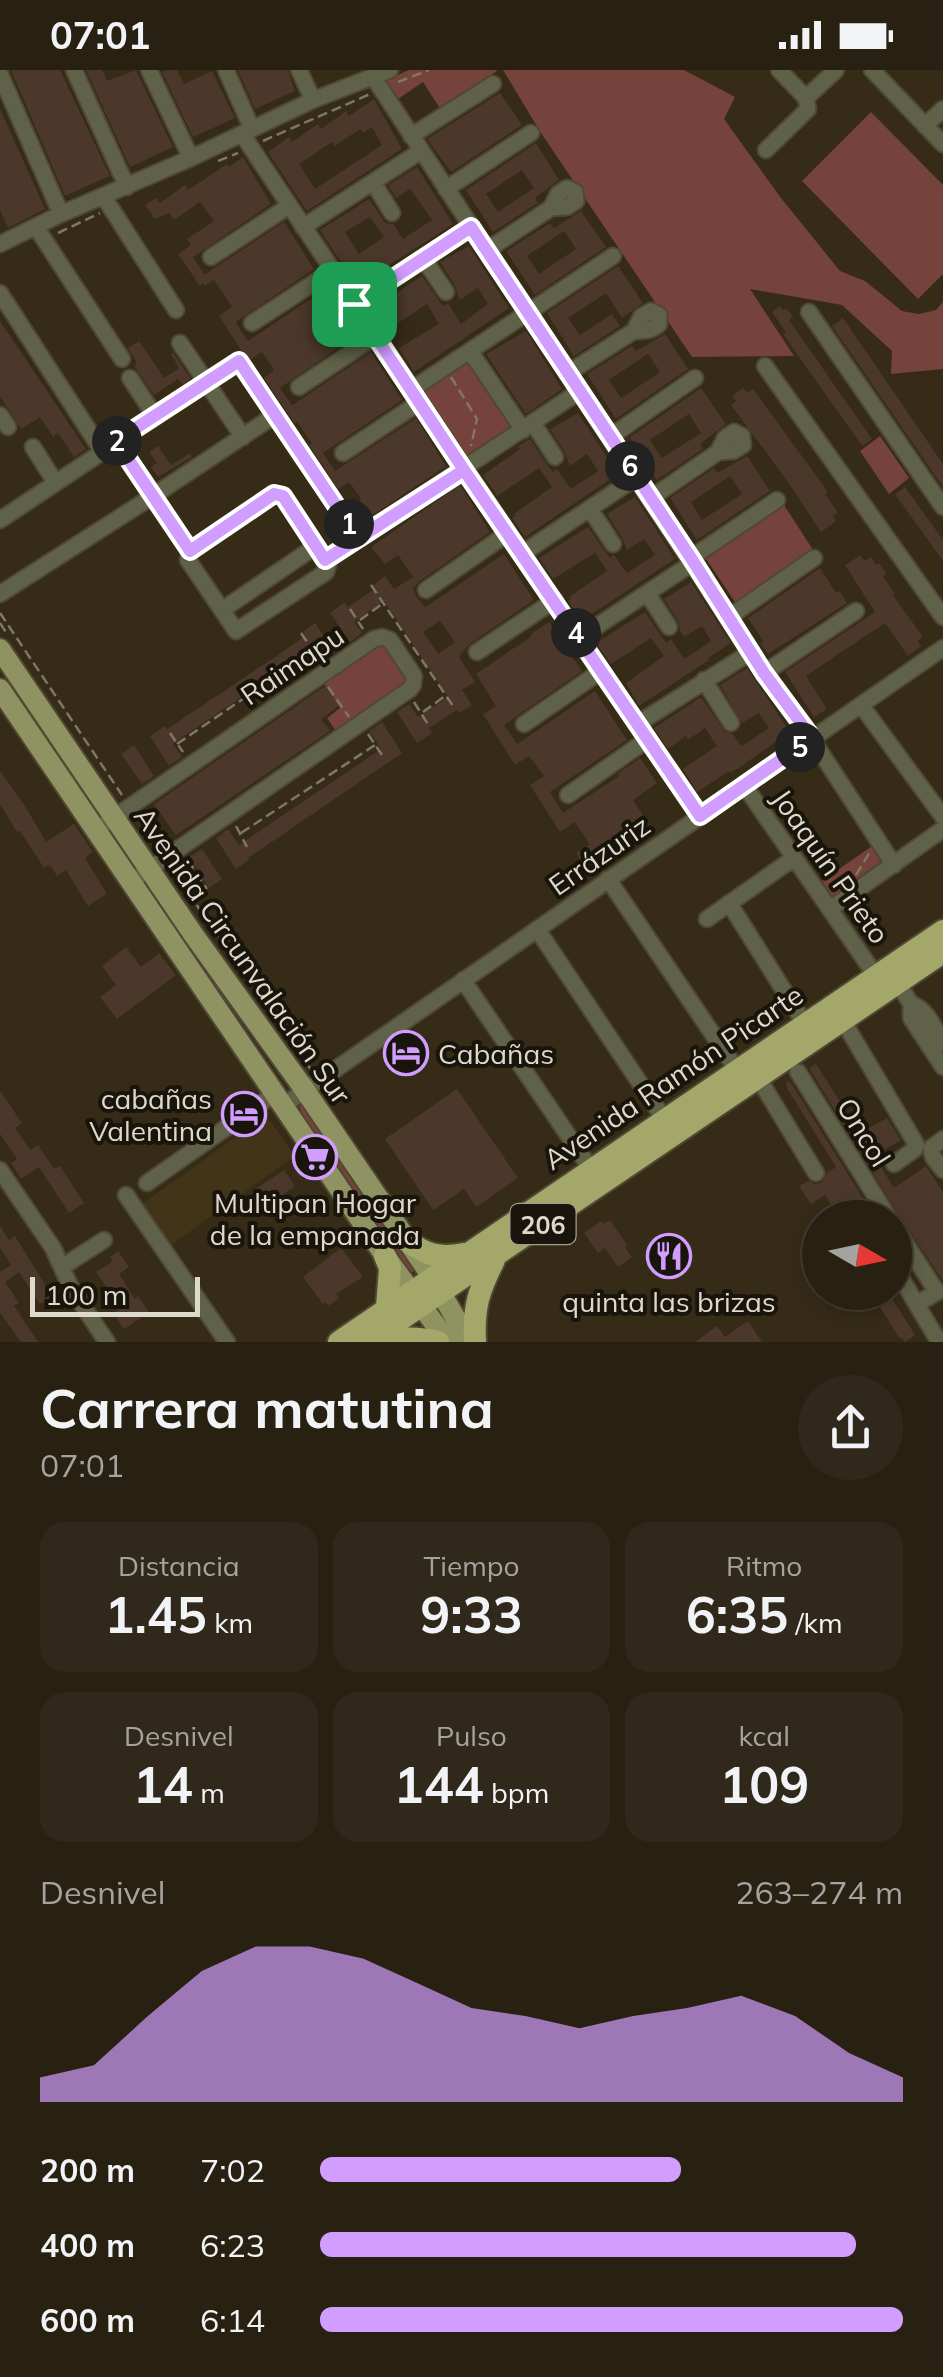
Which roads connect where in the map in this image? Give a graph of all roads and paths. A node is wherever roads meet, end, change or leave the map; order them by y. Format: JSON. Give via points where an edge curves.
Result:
{"nodes":[{"id":1,"x":74,"y":70,"type":"edge"},
{"id":2,"x":149,"y":70,"type":"edge"},
{"id":3,"x":226,"y":70,"type":"edge"},
{"id":4,"x":299,"y":70,"type":"edge"},
{"id":5,"x":429,"y":70,"type":"edge"},
{"id":6,"x":779,"y":70,"type":"edge"},
{"id":7,"x":836,"y":70,"type":"edge"},
{"id":8,"x":874,"y":71,"type":"edge"},
{"id":9,"x":0,"y":74,"type":"edge"},
{"id":10,"x":384,"y":80,"type":"edge"},
{"id":11,"x":493,"y":84,"type":"dead end"},
{"id":12,"x":806,"y":98,"type":"junction"},
{"id":13,"x":312,"y":100,"type":"junction"},
{"id":14,"x":943,"y":110,"type":"edge"},
{"id":15,"x":925,"y":126,"type":"junction"},
{"id":16,"x":247,"y":132,"type":"junction"},
{"id":17,"x":531,"y":134,"type":"dead end"},
{"id":18,"x":411,"y":136,"type":"junction"},
{"id":19,"x":943,"y":144,"type":"edge"},
{"id":20,"x":766,"y":150,"type":"dead end"},
{"id":21,"x":421,"y":151,"type":"junction"},
{"id":22,"x":191,"y":158,"type":"junction"},
{"id":23,"x":373,"y":182,"type":"junction"},
{"id":24,"x":127,"y":187,"type":"junction"},
{"id":25,"x":446,"y":189,"type":"junction"},
{"id":26,"x":104,"y":196,"type":"junction"},
{"id":27,"x":289,"y":206,"type":"junction"},
{"id":28,"x":550,"y":208,"type":"dead end"},
{"id":29,"x":392,"y":213,"type":"dead end"},
{"id":30,"x":61,"y":214,"type":"junction"},
{"id":31,"x":36,"y":227,"type":"junction"},
{"id":32,"x":471,"y":227,"type":"junction"},
{"id":33,"x":303,"y":228,"type":"junction"},
{"id":34,"x":2,"y":239,"type":"edge"},
{"id":35,"x":487,"y":250,"type":"junction"},
{"id":36,"x":612,"y":256,"type":"dead end"},
{"id":37,"x":211,"y":257,"type":"dead end"},
{"id":38,"x":423,"y":258,"type":"junction"},
{"id":39,"x":332,"y":271,"type":"junction"},
{"id":40,"x":446,"y":292,"type":"dead end"},
{"id":41,"x":0,"y":293,"type":"edge"},
{"id":42,"x":354,"y":304,"type":"junction"},
{"id":43,"x":176,"y":310,"type":"dead end"},
{"id":44,"x":528,"y":312,"type":"junction"},
{"id":45,"x":809,"y":312,"type":"dead end"},
{"id":46,"x":252,"y":323,"type":"dead end"},
{"id":47,"x":634,"y":331,"type":"dead end"},
{"id":48,"x":376,"y":336,"type":"junction"},
{"id":49,"x":180,"y":343,"type":"dead end"},
{"id":50,"x":470,"y":351,"type":"junction"},
{"id":51,"x":122,"y":359,"type":"dead end"},
{"id":52,"x":765,"y":366,"type":"dead end"},
{"id":53,"x":448,"y":372,"type":"dead end"},
{"id":54,"x":568,"y":373,"type":"junction"},
{"id":55,"x":130,"y":378,"type":"dead end"},
{"id":56,"x":695,"y":378,"type":"dead end"},
{"id":57,"x":206,"y":382,"type":"junction"},
{"id":58,"x":299,"y":388,"type":"dead end"},
{"id":59,"x":580,"y":392,"type":"junction"},
{"id":60,"x":416,"y":396,"type":"junction"},
{"id":61,"x":276,"y":415,"type":"junction"},
{"id":62,"x":155,"y":416,"type":"junction"},
{"id":63,"x":528,"y":427,"type":"junction"},
{"id":64,"x":610,"y":436,"type":"junction"},
{"id":65,"x":243,"y":437,"type":"junction"},
{"id":66,"x":116,"y":441,"type":"junction"},
{"id":67,"x":33,"y":447,"type":"dead end"},
{"id":68,"x":102,"y":451,"type":"junction"},
{"id":69,"x":718,"y":452,"type":"dead end"},
{"id":70,"x":343,"y":453,"type":"dead end"},
{"id":71,"x":555,"y":458,"type":"dead end"},
{"id":72,"x":467,"y":461,"type":"junction"},
{"id":73,"x":637,"y":477,"type":"junction"},
{"id":74,"x":56,"y":482,"type":"junction"},
{"id":75,"x":154,"y":496,"type":"junction"},
{"id":76,"x":650,"y":498,"type":"junction"},
{"id":77,"x":776,"y":500,"type":"dead end"},
{"id":78,"x":943,"y":506,"type":"edge"},
{"id":79,"x":590,"y":509,"type":"junction"},
{"id":80,"x":2,"y":513,"type":"edge"},
{"id":81,"x":508,"y":533,"type":"junction"},
{"id":82,"x":358,"y":538,"type":"junction"},
{"id":83,"x":612,"y":544,"type":"dead end"},
{"id":84,"x":190,"y":551,"type":"junction"},
{"id":85,"x":523,"y":552,"type":"junction"},
{"id":86,"x":320,"y":553,"type":"junction"},
{"id":87,"x":814,"y":558,"type":"dead end"},
{"id":88,"x":692,"y":560,"type":"junction"},
{"id":89,"x":371,"y":586,"type":"dead end"},
{"id":90,"x":426,"y":590,"type":"dead end"},
{"id":91,"x":646,"y":593,"type":"junction"},
{"id":92,"x":0,"y":594,"type":"edge"},
{"id":93,"x":555,"y":600,"type":"junction"},
{"id":94,"x":384,"y":604,"type":"junction"},
{"id":95,"x":350,"y":609,"type":"dead end"},
{"id":96,"x":222,"y":610,"type":"junction"},
{"id":97,"x":856,"y":610,"type":"dead end"},
{"id":98,"x":0,"y":613,"type":"edge"},
{"id":99,"x":729,"y":617,"type":"junction"},
{"id":100,"x":943,"y":618,"type":"edge"},
{"id":101,"x":358,"y":621,"type":"junction"},
{"id":102,"x":669,"y":627,"type":"dead end"},
{"id":103,"x":301,"y":633,"type":"dead end"},
{"id":104,"x":579,"y":638,"type":"junction"},
{"id":105,"x":372,"y":640,"type":"junction"},
{"id":106,"x":0,"y":648,"type":"edge"},
{"id":107,"x":943,"y":648,"type":"edge"},
{"id":108,"x":314,"y":651,"type":"junction"},
{"id":109,"x":477,"y":652,"type":"dead end"},
{"id":110,"x":751,"y":652,"type":"junction"},
{"id":111,"x":601,"y":672,"type":"junction"},
{"id":112,"x":323,"y":673,"type":"junction"},
{"id":113,"x":764,"y":673,"type":"junction"},
{"id":114,"x":704,"y":680,"type":"junction"},
{"id":115,"x":0,"y":688,"type":"edge"},
{"id":116,"x":406,"y":692,"type":"junction"},
{"id":117,"x":446,"y":696,"type":"junction"},
{"id":118,"x":861,"y":704,"type":"junction"},
{"id":119,"x":454,"y":706,"type":"dead end"},
{"id":120,"x":422,"y":713,"type":"junction"},
{"id":121,"x":732,"y":723,"type":"dead end"},
{"id":122,"x":524,"y":724,"type":"dead end"},
{"id":123,"x":637,"y":724,"type":"junction"},
{"id":124,"x":358,"y":725,"type":"junction"},
{"id":125,"x":428,"y":726,"type":"dead end"},
{"id":126,"x":170,"y":733,"type":"dead end"},
{"id":127,"x":812,"y":738,"type":"junction"},
{"id":128,"x":648,"y":739,"type":"junction"},
{"id":129,"x":177,"y":744,"type":"junction"},
{"id":130,"x":375,"y":745,"type":"junction"},
{"id":131,"x":384,"y":758,"type":"dead end"},
{"id":132,"x":190,"y":764,"type":"junction"},
{"id":133,"x":744,"y":785,"type":"junction"},
{"id":134,"x":568,"y":795,"type":"dead end"},
{"id":135,"x":122,"y":812,"type":"junction"},
{"id":136,"x":229,"y":815,"type":"junction"},
{"id":137,"x":700,"y":816,"type":"junction"},
{"id":138,"x":943,"y":816,"type":"edge"},
{"id":139,"x":943,"y":829,"type":"edge"},
{"id":140,"x":96,"y":830,"type":"junction"},
{"id":141,"x":240,"y":833,"type":"junction"},
{"id":142,"x":875,"y":836,"type":"junction"},
{"id":143,"x":247,"y":847,"type":"dead end"},
{"id":144,"x":184,"y":854,"type":"dead end"},
{"id":145,"x":794,"y":858,"type":"junction"},
{"id":146,"x":894,"y":865,"type":"junction"},
{"id":147,"x":149,"y":870,"type":"junction"},
{"id":148,"x":608,"y":879,"type":"junction"},
{"id":149,"x":207,"y":889,"type":"dead end"},
{"id":150,"x":844,"y":898,"type":"junction"},
{"id":151,"x":728,"y":904,"type":"junction"},
{"id":152,"x":830,"y":909,"type":"junction"},
{"id":153,"x":707,"y":919,"type":"dead end"},
{"id":154,"x":537,"y":928,"type":"junction"},
{"id":155,"x":943,"y":930,"type":"edge"},
{"id":156,"x":943,"y":952,"type":"edge"},
{"id":157,"x":887,"y":979,"type":"junction"},
{"id":158,"x":462,"y":980,"type":"junction"},
{"id":159,"x":911,"y":1004,"type":"junction"},
{"id":160,"x":842,"y":1019,"type":"junction"},
{"id":161,"x":805,"y":1024,"type":"junction"},
{"id":162,"x":943,"y":1043,"type":"edge"},
{"id":163,"x":943,"y":1067,"type":"edge"},
{"id":164,"x":798,"y":1072,"type":"dead end"},
{"id":165,"x":749,"y":1075,"type":"junction"},
{"id":166,"x":312,"y":1086,"type":"junction"},
{"id":167,"x":280,"y":1099,"type":"junction"},
{"id":168,"x":664,"y":1119,"type":"junction"},
{"id":169,"x":943,"y":1139,"type":"edge"},
{"id":170,"x":894,"y":1164,"type":"dead end"},
{"id":171,"x":591,"y":1169,"type":"junction"},
{"id":172,"x":0,"y":1170,"type":"edge"},
{"id":173,"x":943,"y":1170,"type":"edge"},
{"id":174,"x":816,"y":1172,"type":"dead end"},
{"id":175,"x":147,"y":1183,"type":"dead end"},
{"id":176,"x":126,"y":1195,"type":"dead end"},
{"id":177,"x":872,"y":1200,"type":"edge"},
{"id":178,"x":104,"y":1240,"type":"dead end"},
{"id":179,"x":406,"y":1240,"type":"junction"},
{"id":180,"x":467,"y":1253,"type":"junction"},
{"id":181,"x":912,"y":1253,"type":"edge"},
{"id":182,"x":497,"y":1255,"type":"junction"},
{"id":183,"x":386,"y":1256,"type":"junction"},
{"id":184,"x":62,"y":1267,"type":"junction"},
{"id":185,"x":436,"y":1285,"type":"junction"},
{"id":186,"x":912,"y":1296,"type":"edge"},
{"id":187,"x":416,"y":1299,"type":"junction"},
{"id":188,"x":917,"y":1304,"type":"junction"},
{"id":189,"x":387,"y":1308,"type":"junction"},
{"id":190,"x":936,"y":1338,"type":"edge"},
{"id":191,"x":107,"y":1342,"type":"edge"},
{"id":192,"x":228,"y":1342,"type":"edge"},
{"id":193,"x":339,"y":1342,"type":"edge"},
{"id":194,"x":367,"y":1342,"type":"edge"},
{"id":195,"x":377,"y":1342,"type":"edge"},
{"id":196,"x":438,"y":1342,"type":"edge"},
{"id":197,"x":448,"y":1342,"type":"edge"},
{"id":198,"x":472,"y":1342,"type":"edge"}],
"edges":[{"from":1,"to":24,"type":"street"},
{"from":2,"to":22,"type":"street"},
{"from":3,"to":16,"type":"street"},
{"from":4,"to":13,"type":"street"},
{"from":5,"to":10,"type":"path"},
{"from":6,"to":12,"type":"street"},
{"from":7,"to":12,"type":"street"},
{"from":8,"to":15,"type":"street"},
{"from":9,"to":30,"type":"street"},
{"from":10,"to":13,"type":"street"},
{"from":10,"to":18,"type":"street"},
{"from":11,"to":18,"type":"street"},
{"from":12,"to":20,"type":"street","via":[[808,109]]},
{"from":13,"to":16,"type":"street"},
{"from":14,"to":15,"type":"street"},
{"from":15,"to":19,"type":"street"},
{"from":16,"to":22,"type":"street"},
{"from":16,"to":27,"type":"street"},
{"from":17,"to":25,"type":"street"},
{"from":18,"to":21,"type":"street"},
{"from":21,"to":23,"type":"street"},
{"from":21,"to":25,"type":"street"},
{"from":22,"to":24,"type":"street"},
{"from":23,"to":29,"type":"street"},
{"from":23,"to":33,"type":"street"},
{"from":24,"to":26,"type":"street"},
{"from":25,"to":32,"type":"street"},
{"from":26,"to":30,"type":"street"},
{"from":26,"to":43,"type":"street"},
{"from":27,"to":33,"type":"street"},
{"from":27,"to":37,"type":"street"},
{"from":28,"to":35,"type":"street"},
{"from":30,"to":31,"type":"street"},
{"from":31,"to":34,"type":"street"},
{"from":31,"to":51,"type":"street"},
{"from":32,"to":35,"type":"street"},
{"from":32,"to":38,"type":"street"},
{"from":33,"to":39,"type":"street"},
{"from":35,"to":44,"type":"street"},
{"from":36,"to":44,"type":"street"},
{"from":38,"to":40,"type":"street"},
{"from":38,"to":42,"type":"street"},
{"from":39,"to":42,"type":"street"},
{"from":39,"to":46,"type":"street"},
{"from":41,"to":68,"type":"street"},
{"from":42,"to":48,"type":"street"},
{"from":44,"to":50,"type":"street"},
{"from":44,"to":54,"type":"street"},
{"from":45,"to":78,"type":"street"},
{"from":47,"to":54,"type":"street"},
{"from":48,"to":58,"type":"street"},
{"from":48,"to":60,"type":"street"},
{"from":49,"to":57,"type":"street"},
{"from":50,"to":60,"type":"street"},
{"from":50,"to":63,"type":"street"},
{"from":52,"to":100,"type":"street"},
{"from":53,"to":72,"type":"path","via":[[478,419]]},
{"from":54,"to":59,"type":"street"},
{"from":55,"to":62,"type":"street"},
{"from":56,"to":64,"type":"street"},
{"from":57,"to":61,"type":"street","via":[[239,361]]},
{"from":57,"to":62,"type":"street"},
{"from":57,"to":65,"type":"street"},
{"from":59,"to":63,"type":"street"},
{"from":59,"to":64,"type":"street"},
{"from":60,"to":70,"type":"street"},
{"from":60,"to":72,"type":"street"},
{"from":61,"to":65,"type":"street"},
{"from":61,"to":82,"type":"street"},
{"from":62,"to":66,"type":"street"},
{"from":63,"to":71,"type":"street"},
{"from":63,"to":72,"type":"street"},
{"from":64,"to":73,"type":"street"},
{"from":65,"to":75,"type":"street"},
{"from":66,"to":68,"type":"street"},
{"from":66,"to":75,"type":"street"},
{"from":67,"to":74,"type":"street"},
{"from":68,"to":74,"type":"street"},
{"from":69,"to":76,"type":"street"},
{"from":72,"to":81,"type":"street"},
{"from":72,"to":82,"type":"street"},
{"from":73,"to":76,"type":"street"},
{"from":73,"to":79,"type":"street"},
{"from":74,"to":80,"type":"street"},
{"from":75,"to":84,"type":"street"},
{"from":75,"to":92,"type":"street"},
{"from":76,"to":88,"type":"street"},
{"from":77,"to":88,"type":"street"},
{"from":79,"to":83,"type":"street"},
{"from":79,"to":85,"type":"street"},
{"from":81,"to":85,"type":"street"},
{"from":81,"to":90,"type":"street"},
{"from":82,"to":86,"type":"street"},
{"from":84,"to":86,"type":"street","via":[[279,494]]},
{"from":84,"to":96,"type":"street","via":[[188,560]]},
{"from":85,"to":93,"type":"street"},
{"from":86,"to":96,"type":"street"},
{"from":86,"to":96,"type":"street","via":[[326,572],[236,631]]},
{"from":87,"to":99,"type":"street"},
{"from":88,"to":91,"type":"street"},
{"from":88,"to":99,"type":"street"},
{"from":89,"to":94,"type":"path"},
{"from":91,"to":102,"type":"street"},
{"from":91,"to":104,"type":"street"},
{"from":93,"to":104,"type":"street"},
{"from":93,"to":109,"type":"street"},
{"from":94,"to":101,"type":"path"},
{"from":94,"to":117,"type":"path"},
{"from":95,"to":101,"type":"path"},
{"from":97,"to":113,"type":"street"},
{"from":98,"to":135,"type":"path"},
{"from":99,"to":110,"type":"street"},
{"from":101,"to":105,"type":"path"},
{"from":103,"to":108,"type":"path"},
{"from":104,"to":111,"type":"street"},
{"from":105,"to":112,"type":"street","name":"Raimapu"},
{"from":105,"to":116,"type":"street","name":"Raimapu","via":[[390,640],[414,676]]},
{"from":106,"to":135,"type":"main road","name":"Avenida Circunvalación Sur"},
{"from":107,"to":118,"type":"street","name":"Errázuriz"},
{"from":108,"to":112,"type":"path"},
{"from":108,"to":129,"type":"path"},
{"from":110,"to":113,"type":"street"},
{"from":110,"to":114,"type":"street"},
{"from":111,"to":122,"type":"street"},
{"from":111,"to":123,"type":"street"},
{"from":112,"to":124,"type":"path"},
{"from":112,"to":132,"type":"street","name":"Raimapu"},
{"from":113,"to":127,"type":"street"},
{"from":114,"to":121,"type":"street"},
{"from":114,"to":123,"type":"street"},
{"from":115,"to":140,"type":"main road","name":"Avenida Circunvalación Sur"},
{"from":116,"to":120,"type":"path"},
{"from":116,"to":124,"type":"street"},
{"from":117,"to":119,"type":"path"},
{"from":117,"to":120,"type":"path"},
{"from":118,"to":127,"type":"street","name":"Errázuriz"},
{"from":118,"to":138,"type":"street"},
{"from":120,"to":125,"type":"path"},
{"from":123,"to":128,"type":"street"},
{"from":124,"to":130,"type":"path"},
{"from":124,"to":136,"type":"street"},
{"from":126,"to":129,"type":"path"},
{"from":127,"to":133,"type":"street","name":"Errázuriz"},
{"from":127,"to":142,"type":"street"},
{"from":128,"to":134,"type":"street"},
{"from":128,"to":137,"type":"street"},
{"from":129,"to":132,"type":"path"},
{"from":130,"to":131,"type":"path"},
{"from":130,"to":141,"type":"path"},
{"from":132,"to":135,"type":"street","name":"Raimapu"},
{"from":133,"to":137,"type":"street","name":"Errázuriz"},
{"from":133,"to":145,"type":"street","name":"Joaquín Prieto"},
{"from":135,"to":140,"type":"street","name":"Raimapu"},
{"from":135,"to":147,"type":"main road","name":"Avenida Circunvalación Sur"},
{"from":135,"to":147,"type":"path"},
{"from":136,"to":141,"type":"path"},
{"from":136,"to":147,"type":"street"},
{"from":137,"to":148,"type":"street","name":"Errázuriz"},
{"from":139,"to":146,"type":"street"},
{"from":140,"to":147,"type":"main road","name":"Avenida Circunvalación Sur"},
{"from":141,"to":143,"type":"path"},
{"from":142,"to":146,"type":"street"},
{"from":142,"to":150,"type":"path"},
{"from":144,"to":149,"type":"path"},
{"from":145,"to":151,"type":"street"},
{"from":145,"to":152,"type":"street","name":"Joaquín Prieto"},
{"from":146,"to":150,"type":"street"},
{"from":147,"to":166,"type":"main road","name":"Avenida Circunvalación Sur"},
{"from":147,"to":166,"type":"path"},
{"from":147,"to":167,"type":"main road","name":"Avenida Circunvalación Sur"},
{"from":148,"to":154,"type":"street","name":"Errázuriz"},
{"from":148,"to":165,"type":"street"},
{"from":150,"to":152,"type":"street"},
{"from":151,"to":153,"type":"street"},
{"from":151,"to":161,"type":"street"},
{"from":152,"to":157,"type":"street","name":"Joaquín Prieto"},
{"from":154,"to":158,"type":"street","name":"Errázuriz"},
{"from":154,"to":168,"type":"street"},
{"from":155,"to":157,"type":"highway","name":"Avenida Ramón Picarte","number":"206"},
{"from":156,"to":157,"type":"highway","name":"Avenida Ramón Picarte","number":"206"},
{"from":157,"to":159,"type":"street","name":"Joaquín Prieto"},
{"from":157,"to":160,"type":"highway","name":"Avenida Ramón Picarte","number":"206"},
{"from":157,"to":161,"type":"highway","name":"Avenida Ramón Picarte","number":"206"},
{"from":158,"to":166,"type":"street","name":"Errázuriz"},
{"from":158,"to":171,"type":"street"},
{"from":159,"to":162,"type":"street"},
{"from":159,"to":163,"type":"street","via":[[911,1018]]},
{"from":160,"to":165,"type":"highway","name":"Avenida Ramón Picarte","number":"206"},
{"from":160,"to":170,"type":"street","via":[[916,1144]]},
{"from":161,"to":165,"type":"highway","name":"Avenida Ramón Picarte","number":"206"},
{"from":164,"to":177,"type":"street","name":"Oncol"},
{"from":165,"to":168,"type":"highway","name":"Avenida Ramón Picarte","number":"206"},
{"from":165,"to":174,"type":"street"},
{"from":165,"to":182,"type":"highway","name":"Avenida Ramón Picarte","number":"206"},
{"from":166,"to":167,"type":"street","name":"Errázuriz"},
{"from":166,"to":179,"type":"main road","name":"Avenida Circunvalación Sur"},
{"from":167,"to":175,"type":"street","name":"Errázuriz"},
{"from":167,"to":183,"type":"main road","name":"Avenida Circunvalación Sur"},
{"from":168,"to":171,"type":"highway","name":"Avenida Ramón Picarte","number":"206"},
{"from":169,"to":173,"type":"street","via":[[931,1148]]},
{"from":171,"to":180,"type":"highway","name":"Avenida Ramón Picarte","number":"206"},
{"from":172,"to":184,"type":"street"},
{"from":176,"to":192,"type":"street"},
{"from":178,"to":184,"type":"street"},
{"from":179,"to":180,"type":"highway","via":[[434,1256]]},
{"from":179,"to":185,"type":"main road","name":"Avenida Circunvalación Sur"},
{"from":180,"to":185,"type":"highway","name":"Avenida Ramón Picarte","number":"206"},
{"from":181,"to":188,"type":"street","via":[[938,1292]]},
{"from":182,"to":185,"type":"highway","name":"Avenida Ramón Picarte","number":"206"},
{"from":182,"to":198,"type":"highway","via":[[477,1296]]},
{"from":183,"to":187,"type":"main road","name":"Avenida Circunvalación Sur"},
{"from":183,"to":189,"type":"highway"},
{"from":184,"to":191,"type":"street"},
{"from":185,"to":187,"type":"highway","name":"Avenida Ramón Picarte","number":"206"},
{"from":185,"to":198,"type":"main road","name":"Avenida Circunvalación Sur"},
{"from":186,"to":188,"type":"street"},
{"from":187,"to":189,"type":"highway","name":"Avenida Ramón Picarte","number":"206"},
{"from":187,"to":194,"type":"highway","name":"Avenida Ramón Picarte","number":"206"},
{"from":187,"to":197,"type":"main road","name":"Avenida Circunvalación Sur"},
{"from":188,"to":190,"type":"street"},
{"from":189,"to":193,"type":"highway","name":"Avenida Ramón Picarte","number":"206"},
{"from":195,"to":196,"type":"highway"}]}
